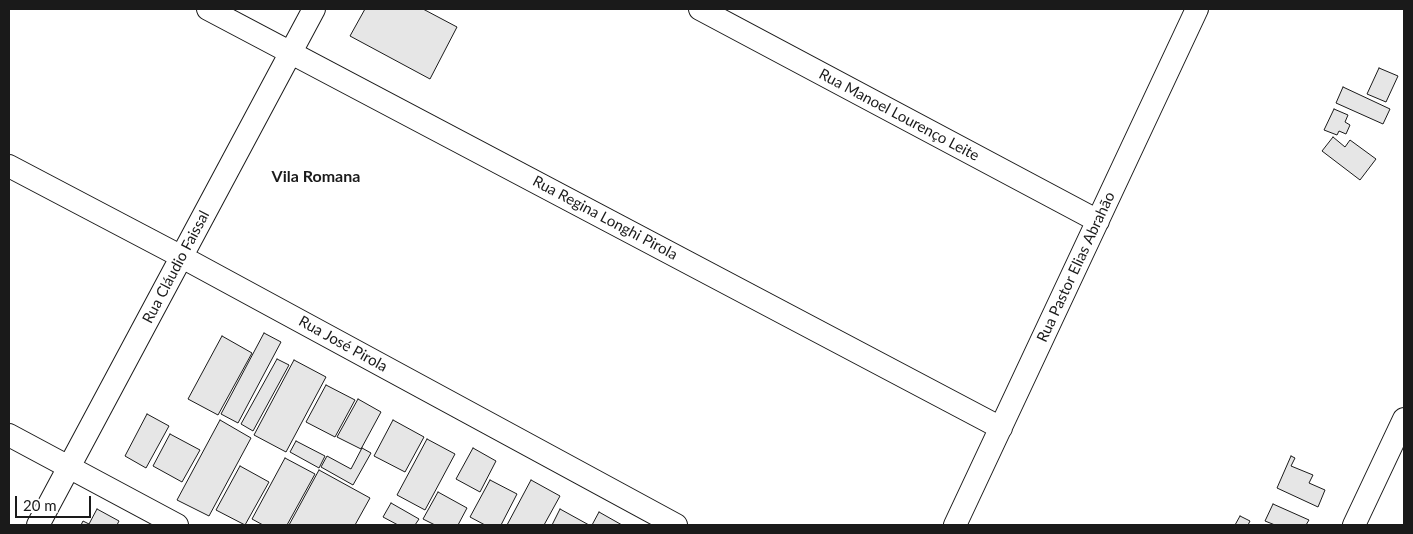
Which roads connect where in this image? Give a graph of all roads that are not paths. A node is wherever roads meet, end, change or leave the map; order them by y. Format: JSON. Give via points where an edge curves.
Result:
{"nodes":[{"id":1,"x":208,"y":9,"type":"edge"},
{"id":2,"x":314,"y":9,"type":"edge"},
{"id":3,"x":700,"y":9,"type":"edge"},
{"id":4,"x":1197,"y":9,"type":"edge"},
{"id":5,"x":290,"y":52,"type":"junction"},
{"id":6,"x":9,"y":166,"type":"edge"},
{"id":7,"x":1098,"y":221,"type":"junction"},
{"id":8,"x":182,"y":256,"type":"junction"},
{"id":9,"x":1404,"y":419,"type":"edge"},
{"id":10,"x":1001,"y":428,"type":"junction"},
{"id":11,"x":9,"y":435,"type":"edge"},
{"id":12,"x":69,"y":468,"type":"junction"},
{"id":13,"x":38,"y":525,"type":"edge"},
{"id":14,"x":177,"y":525,"type":"edge"},
{"id":15,"x":676,"y":525,"type":"edge"},
{"id":16,"x":956,"y":525,"type":"edge"},
{"id":17,"x":1354,"y":525,"type":"edge"}],
"edges":[{"from":1,"to":5,"type":"street","name":"Rua Regina Longhi Pirola"},
{"from":2,"to":5,"type":"street","name":"Rua Cláudio Faissal"},
{"from":3,"to":7,"type":"street","name":"Rua Manoel Lourenço Leite"},
{"from":4,"to":7,"type":"street","name":"Rua Pastor Elias Abrahão"},
{"from":5,"to":8,"type":"street","name":"Rua Cláudio Faissal"},
{"from":5,"to":10,"type":"street","name":"Rua Regina Longhi Pirola"},
{"from":6,"to":8,"type":"street","name":"Rua José Pirola"},
{"from":7,"to":10,"type":"street","name":"Rua Pastor Elias Abrahão"},
{"from":8,"to":12,"type":"street","name":"Rua Cláudio Faissal"},
{"from":8,"to":15,"type":"street","name":"Rua José Pirola"},
{"from":9,"to":17,"type":"street"},
{"from":10,"to":16,"type":"street","name":"Rua Pastor Elias Abrahão"},
{"from":11,"to":12,"type":"street"},
{"from":12,"to":13,"type":"street","name":"Rua Cláudio Faissal"},
{"from":12,"to":14,"type":"street"}]}
